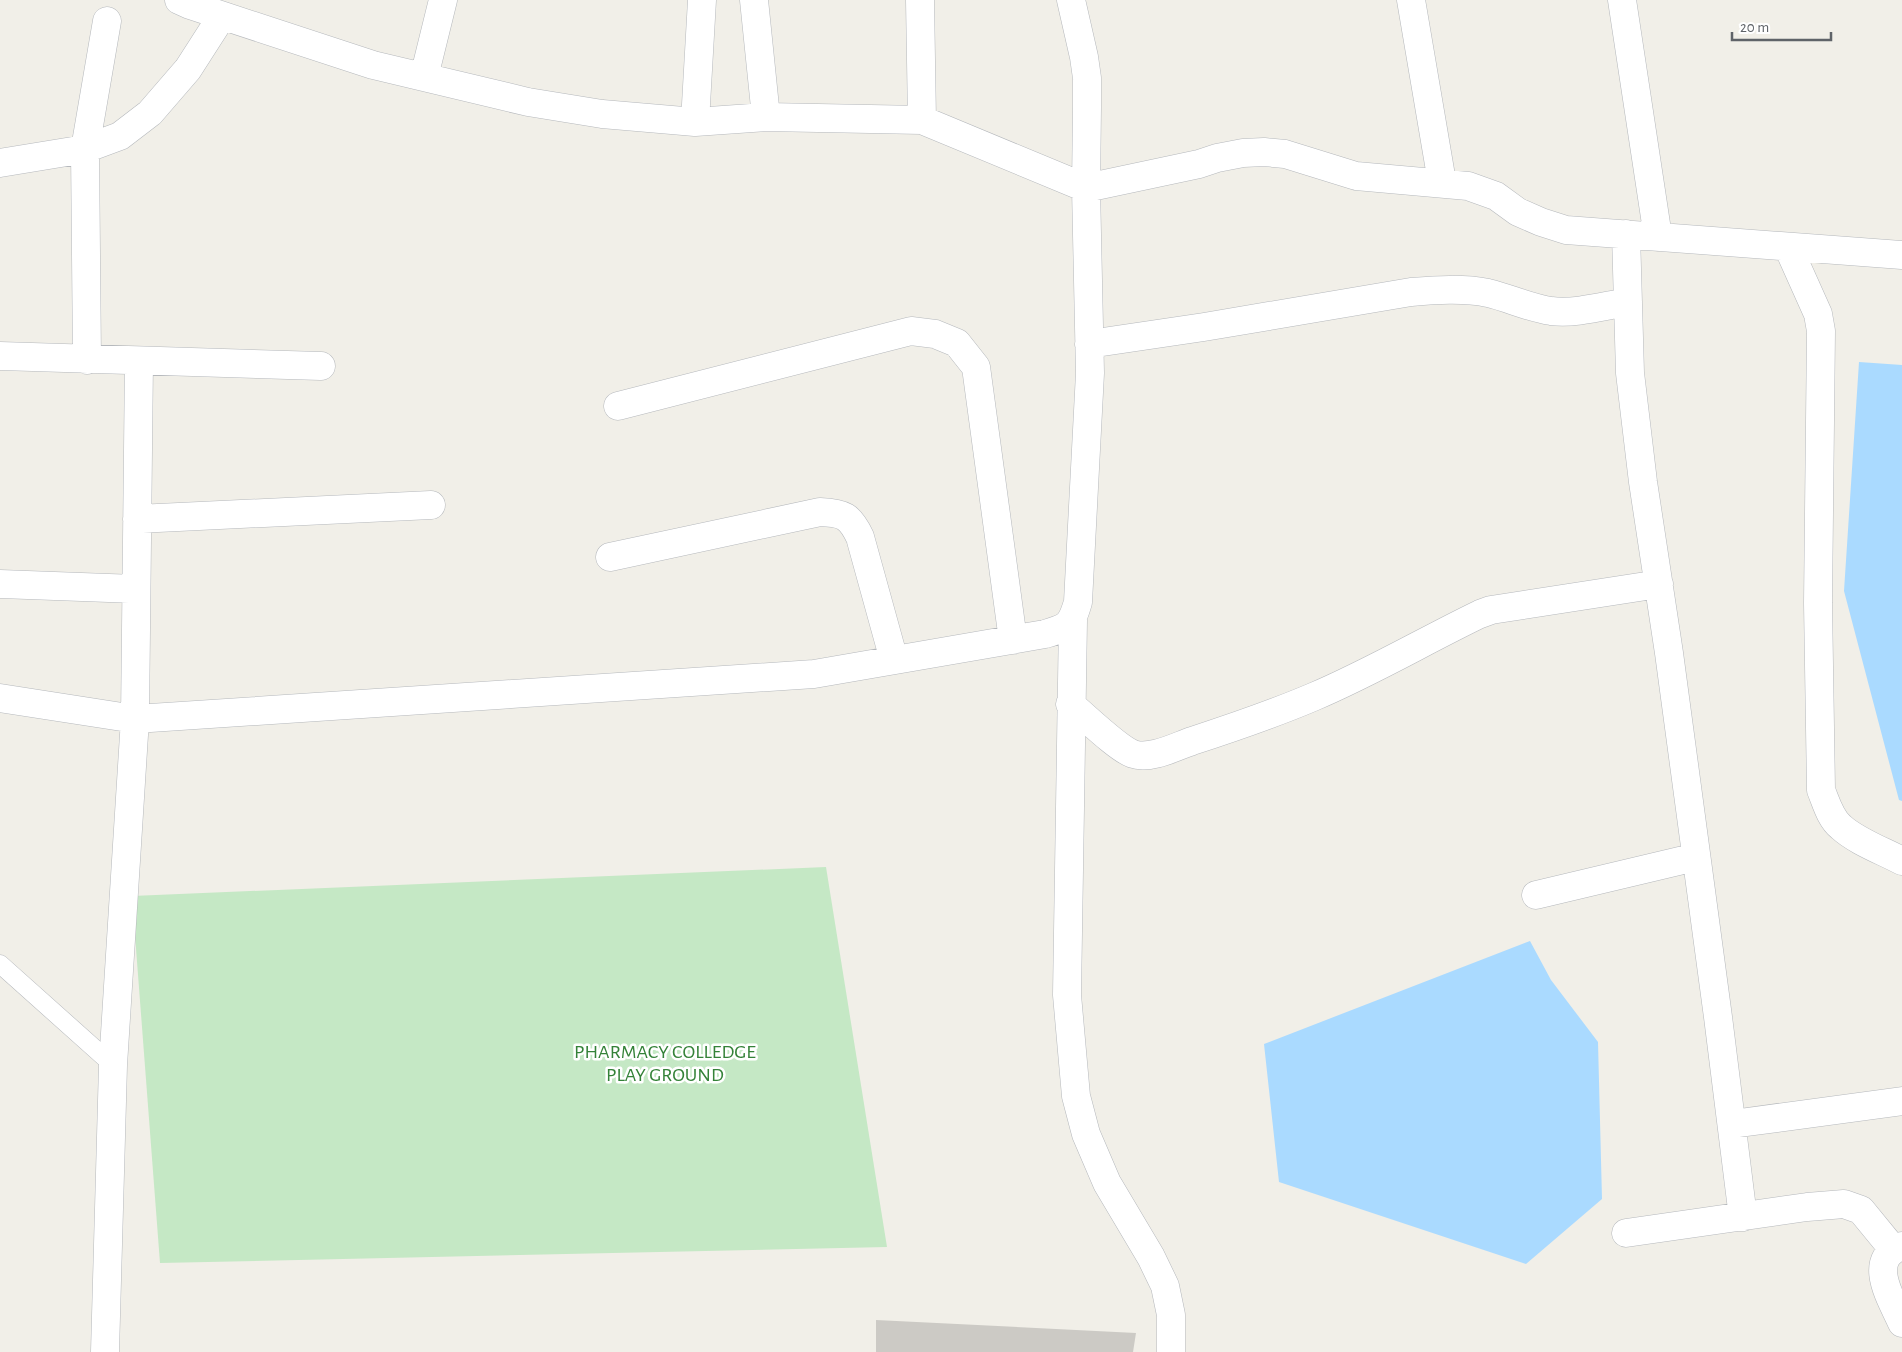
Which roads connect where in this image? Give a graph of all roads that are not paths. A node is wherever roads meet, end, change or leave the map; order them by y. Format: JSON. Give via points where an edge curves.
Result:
{"nodes":[{"id":1,"x":179,"y":0,"type":"edge"},
{"id":2,"x":443,"y":0,"type":"edge"},
{"id":3,"x":702,"y":0,"type":"edge"},
{"id":4,"x":754,"y":0,"type":"edge"},
{"id":5,"x":920,"y":0,"type":"edge"},
{"id":6,"x":1071,"y":0,"type":"edge"},
{"id":7,"x":1411,"y":0,"type":"edge"},
{"id":8,"x":1622,"y":0,"type":"edge"},
{"id":9,"x":222,"y":16,"type":"junction"},
{"id":10,"x":107,"y":21,"type":"dead end"},
{"id":11,"x":424,"y":77,"type":"junction"},
{"id":12,"x":766,"y":117,"type":"junction"},
{"id":13,"x":922,"y":120,"type":"junction"},
{"id":14,"x":695,"y":122,"type":"junction"},
{"id":15,"x":85,"y":149,"type":"junction"},
{"id":16,"x":0,"y":163,"type":"edge"},
{"id":17,"x":1442,"y":182,"type":"junction"},
{"id":18,"x":1086,"y":188,"type":"junction"},
{"id":19,"x":1626,"y":234,"type":"junction"},
{"id":20,"x":1658,"y":237,"type":"junction"},
{"id":21,"x":1788,"y":247,"type":"junction"},
{"id":22,"x":1902,"y":255,"type":"edge"},
{"id":23,"x":1628,"y":302,"type":"junction"},
{"id":24,"x":1089,"y":344,"type":"junction"},
{"id":25,"x":0,"y":356,"type":"edge"},
{"id":26,"x":87,"y":360,"type":"junction"},
{"id":27,"x":139,"y":361,"type":"junction"},
{"id":28,"x":321,"y":366,"type":"dead end"},
{"id":29,"x":618,"y":406,"type":"dead end"},
{"id":30,"x":431,"y":505,"type":"dead end"},
{"id":31,"x":137,"y":518,"type":"junction"},
{"id":32,"x":610,"y":557,"type":"dead end"},
{"id":33,"x":0,"y":584,"type":"edge"},
{"id":34,"x":1658,"y":584,"type":"junction"},
{"id":35,"x":136,"y":589,"type":"junction"},
{"id":36,"x":1073,"y":620,"type":"junction"},
{"id":37,"x":1013,"y":640,"type":"junction"},
{"id":38,"x":894,"y":660,"type":"junction"},
{"id":39,"x":0,"y":698,"type":"edge"},
{"id":40,"x":1070,"y":704,"type":"junction"},
{"id":41,"x":135,"y":719,"type":"junction"},
{"id":42,"x":1696,"y":857,"type":"junction"},
{"id":43,"x":1902,"y":861,"type":"edge"},
{"id":44,"x":1536,"y":895,"type":"dead end"},
{"id":45,"x":0,"y":964,"type":"edge"},
{"id":46,"x":113,"y":1065,"type":"junction"},
{"id":47,"x":1902,"y":1101,"type":"edge"},
{"id":48,"x":1732,"y":1124,"type":"junction"},
{"id":49,"x":1743,"y":1217,"type":"junction"},
{"id":50,"x":1626,"y":1232,"type":"dead end"},
{"id":51,"x":1898,"y":1248,"type":"edge"},
{"id":52,"x":1902,"y":1323,"type":"edge"},
{"id":53,"x":105,"y":1352,"type":"edge"},
{"id":54,"x":1171,"y":1352,"type":"edge"}],
"edges":[{"from":1,"to":9,"type":"street"},
{"from":2,"to":11,"type":"street"},
{"from":3,"to":14,"type":"street"},
{"from":4,"to":12,"type":"street"},
{"from":5,"to":13,"type":"street"},
{"from":6,"to":18,"type":"street","via":[[1087,78]]},
{"from":7,"to":17,"type":"street"},
{"from":8,"to":20,"type":"street"},
{"from":9,"to":11,"type":"street","via":[[373,65]]},
{"from":9,"to":15,"type":"street","via":[[188,69],[150,113],[120,136]]},
{"from":10,"to":15,"type":"street"},
{"from":11,"to":14,"type":"street","via":[[528,102],[602,114]]},
{"from":12,"to":13,"type":"street"},
{"from":12,"to":14,"type":"street"},
{"from":13,"to":18,"type":"street"},
{"from":15,"to":16,"type":"street"},
{"from":15,"to":26,"type":"street"},
{"from":17,"to":18,"type":"street","via":[[1356,176],[1285,154],[1243,152]]},
{"from":17,"to":19,"type":"street","via":[[1468,186],[1496,196],[1518,212],[1566,230]]},
{"from":18,"to":24,"type":"street"},
{"from":19,"to":20,"type":"street"},
{"from":19,"to":23,"type":"street"},
{"from":20,"to":21,"type":"street"},
{"from":21,"to":22,"type":"street"},
{"from":21,"to":43,"type":"street","via":[[1818,314],[1821,331],[1818,604],[1821,790],[1840,827]]},
{"from":23,"to":24,"type":"street","via":[[1557,311],[1473,291],[1411,292]]},
{"from":23,"to":34,"type":"street","via":[[1630,373]]},
{"from":24,"to":36,"type":"street","via":[[1078,602]]},
{"from":25,"to":26,"type":"street"},
{"from":26,"to":27,"type":"street"},
{"from":27,"to":28,"type":"street"},
{"from":27,"to":31,"type":"street"},
{"from":29,"to":37,"type":"street","via":[[911,331],[935,334],[957,343],[976,367]]},
{"from":30,"to":31,"type":"street"},
{"from":31,"to":35,"type":"street"},
{"from":32,"to":38,"type":"street","via":[[820,512],[840,513],[853,522],[860,537]]},
{"from":33,"to":35,"type":"street"},
{"from":34,"to":40,"type":"street","via":[[1485,612],[1314,697],[1161,752],[1134,754],[1122,748]]},
{"from":34,"to":42,"type":"street"},
{"from":35,"to":41,"type":"street"},
{"from":36,"to":37,"type":"street","via":[[1064,628]]},
{"from":36,"to":40,"type":"street"},
{"from":37,"to":38,"type":"street"},
{"from":38,"to":41,"type":"street","via":[[814,674]]},
{"from":39,"to":41,"type":"street"},
{"from":40,"to":54,"type":"street","via":[[1067,995],[1076,1096],[1086,1134],[1107,1183],[1165,1286],[1171,1315]]},
{"from":41,"to":46,"type":"street"},
{"from":42,"to":44,"type":"street"},
{"from":42,"to":48,"type":"street"},
{"from":45,"to":46,"type":"lane"},
{"from":46,"to":53,"type":"street"},
{"from":47,"to":48,"type":"street"},
{"from":48,"to":49,"type":"street"},
{"from":49,"to":50,"type":"street"},
{"from":49,"to":51,"type":"street","via":[[1834,1205],[1854,1206],[1862,1210]]},
{"from":51,"to":52,"type":"street","via":[[1885,1259],[1883,1279]]}]}
